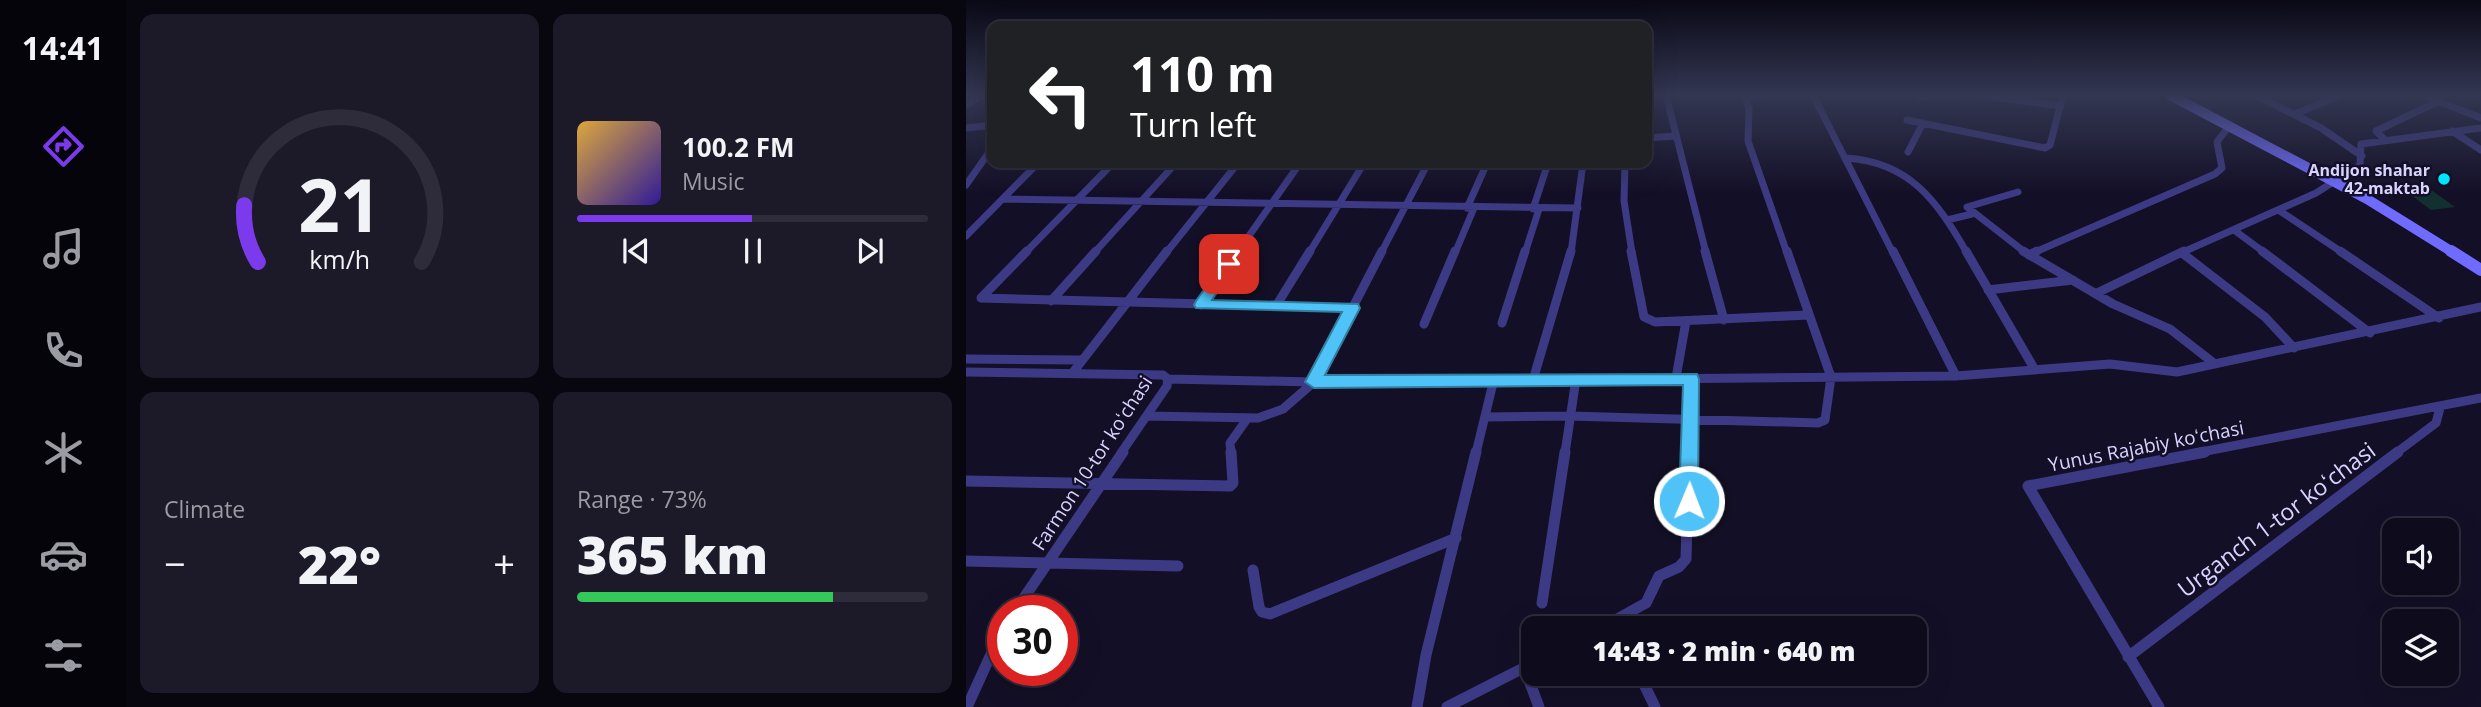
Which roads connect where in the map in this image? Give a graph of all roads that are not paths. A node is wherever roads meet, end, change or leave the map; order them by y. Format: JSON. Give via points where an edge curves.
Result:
{"nodes":[{"id":1,"x":1673,"y":128,"type":"edge"},
{"id":2,"x":1748,"y":128,"type":"edge"},
{"id":3,"x":1830,"y":128,"type":"edge"},
{"id":4,"x":1920,"y":128,"type":"edge"},
{"id":5,"x":1947,"y":128,"type":"edge"},
{"id":6,"x":2055,"y":128,"type":"edge"},
{"id":7,"x":2227,"y":128,"type":"edge"},
{"id":8,"x":2233,"y":128,"type":"edge"},
{"id":9,"x":2321,"y":128,"type":"edge"},
{"id":10,"x":2382,"y":128,"type":"edge"},
{"id":11,"x":2481,"y":128,"type":"edge"},
{"id":12,"x":2452,"y":131,"type":"junction"},
{"id":13,"x":1675,"y":136,"type":"junction"},
{"id":14,"x":1652,"y":138,"type":"edge"},
{"id":15,"x":2384,"y":139,"type":"junction"},
{"id":16,"x":2481,"y":150,"type":"edge"},
{"id":17,"x":1908,"y":152,"type":"dead end"},
{"id":18,"x":987,"y":155,"type":"edge"},
{"id":19,"x":2361,"y":156,"type":"junction"},
{"id":20,"x":1846,"y":158,"type":"junction"},
{"id":21,"x":1033,"y":168,"type":"edge"},
{"id":22,"x":1108,"y":168,"type":"edge"},
{"id":23,"x":1173,"y":168,"type":"edge"},
{"id":24,"x":1234,"y":168,"type":"edge"},
{"id":25,"x":1297,"y":168,"type":"edge"},
{"id":26,"x":1361,"y":168,"type":"edge"},
{"id":27,"x":1425,"y":168,"type":"edge"},
{"id":28,"x":1486,"y":168,"type":"edge"},
{"id":29,"x":1547,"y":168,"type":"edge"},
{"id":30,"x":1582,"y":168,"type":"edge"},
{"id":31,"x":1624,"y":168,"type":"edge"},
{"id":32,"x":2334,"y":181,"type":"junction"},
{"id":33,"x":966,"y":185,"type":"edge"},
{"id":34,"x":2018,"y":192,"type":"dead end"},
{"id":35,"x":1003,"y":199,"type":"junction"},
{"id":36,"x":1076,"y":200,"type":"junction"},
{"id":37,"x":1143,"y":201,"type":"junction"},
{"id":38,"x":1206,"y":202,"type":"junction"},
{"id":39,"x":1272,"y":204,"type":"junction"},
{"id":40,"x":1338,"y":205,"type":"junction"},
{"id":41,"x":1406,"y":206,"type":"junction"},
{"id":42,"x":1471,"y":208,"type":"junction"},
{"id":43,"x":1578,"y":208,"type":"junction"},
{"id":44,"x":1536,"y":209,"type":"junction"},
{"id":45,"x":2280,"y":212,"type":"junction"},
{"id":46,"x":1972,"y":214,"type":"junction"},
{"id":47,"x":1947,"y":220,"type":"junction"},
{"id":48,"x":2234,"y":230,"type":"junction"},
{"id":49,"x":966,"y":236,"type":"edge"},
{"id":50,"x":2182,"y":253,"type":"junction"},
{"id":51,"x":2029,"y":254,"type":"junction"},
{"id":52,"x":2481,"y":270,"type":"edge"},
{"id":53,"x":2075,"y":280,"type":"junction"},
{"id":54,"x":1988,"y":290,"type":"junction"},
{"id":55,"x":2097,"y":293,"type":"junction"},
{"id":56,"x":1051,"y":301,"type":"junction"},
{"id":57,"x":1126,"y":303,"type":"junction"},
{"id":58,"x":1201,"y":305,"type":"junction"},
{"id":59,"x":1276,"y":306,"type":"junction"},
{"id":60,"x":2481,"y":307,"type":"edge"},
{"id":61,"x":1353,"y":308,"type":"junction"},
{"id":62,"x":1808,"y":315,"type":"junction"},
{"id":63,"x":2439,"y":318,"type":"junction"},
{"id":64,"x":1724,"y":320,"type":"junction"},
{"id":65,"x":1686,"y":321,"type":"junction"},
{"id":66,"x":1502,"y":323,"type":"dead end"},
{"id":67,"x":1424,"y":324,"type":"dead end"},
{"id":68,"x":2370,"y":333,"type":"junction"},
{"id":69,"x":2294,"y":348,"type":"junction"},
{"id":70,"x":966,"y":359,"type":"edge"},
{"id":71,"x":1080,"y":360,"type":"junction"},
{"id":72,"x":2215,"y":364,"type":"junction"},
{"id":73,"x":2035,"y":370,"type":"junction"},
{"id":74,"x":966,"y":372,"type":"edge"},
{"id":75,"x":1074,"y":372,"type":"junction"},
{"id":76,"x":1956,"y":376,"type":"junction"},
{"id":77,"x":1831,"y":377,"type":"junction"},
{"id":78,"x":1676,"y":378,"type":"junction"},
{"id":79,"x":1168,"y":379,"type":"junction"},
{"id":80,"x":1494,"y":379,"type":"junction"},
{"id":81,"x":1576,"y":379,"type":"junction"},
{"id":82,"x":1691,"y":379,"type":"junction"},
{"id":83,"x":1533,"y":380,"type":"junction"},
{"id":84,"x":1314,"y":382,"type":"junction"},
{"id":85,"x":2481,"y":398,"type":"edge"},
{"id":86,"x":2440,"y":408,"type":"junction"},
{"id":87,"x":1147,"y":416,"type":"junction"},
{"id":88,"x":1570,"y":416,"type":"junction"},
{"id":89,"x":1485,"y":417,"type":"junction"},
{"id":90,"x":1247,"y":419,"type":"junction"},
{"id":91,"x":1691,"y":419,"type":"junction"},
{"id":92,"x":966,"y":481,"type":"edge"},
{"id":93,"x":1100,"y":484,"type":"junction"},
{"id":94,"x":1456,"y":538,"type":"junction"},
{"id":95,"x":966,"y":561,"type":"edge"},
{"id":96,"x":1047,"y":563,"type":"junction"},
{"id":97,"x":1178,"y":566,"type":"dead end"},
{"id":98,"x":1253,"y":570,"type":"dead end"},
{"id":99,"x":1026,"y":595,"type":"edge"},
{"id":100,"x":1542,"y":603,"type":"dead end"},
{"id":101,"x":1626,"y":616,"type":"edge"},
{"id":102,"x":2128,"y":657,"type":"junction"},
{"id":103,"x":987,"y":662,"type":"edge"},
{"id":104,"x":1521,"y":669,"type":"edge"},
{"id":105,"x":1534,"y":686,"type":"edge"},
{"id":106,"x":1645,"y":686,"type":"edge"},
{"id":107,"x":967,"y":704,"type":"edge"},
{"id":108,"x":1417,"y":707,"type":"edge"},
{"id":109,"x":1447,"y":707,"type":"edge"},
{"id":110,"x":1539,"y":707,"type":"edge"},
{"id":111,"x":1655,"y":707,"type":"edge"},
{"id":112,"x":2159,"y":707,"type":"edge"}],
"edges":[{"from":1,"to":13,"type":"street"},
{"from":2,"to":62,"type":"street","via":[[1748,141]]},
{"from":3,"to":20,"type":"street"},
{"from":4,"to":17,"type":"street"},
{"from":5,"to":6,"type":"street","via":[[2045,148]]},
{"from":7,"to":51,"type":"street","via":[[2218,139],[2222,168],[2215,174]]},
{"from":8,"to":32,"type":"main road"},
{"from":9,"to":19,"type":"street"},
{"from":10,"to":15,"type":"street","via":[[2376,131]]},
{"from":11,"to":12,"type":"street"},
{"from":12,"to":15,"type":"street"},
{"from":12,"to":16,"type":"street"},
{"from":13,"to":14,"type":"street"},
{"from":13,"to":64,"type":"street"},
{"from":15,"to":19,"type":"street","via":[[2361,144]]},
{"from":18,"to":33,"type":"street"},
{"from":19,"to":32,"type":"street","via":[[2357,167]]},
{"from":20,"to":47,"type":"street","via":[[1870,159],[1902,173],[1929,196]]},
{"from":20,"to":76,"type":"street"},
{"from":21,"to":35,"type":"street"},
{"from":22,"to":36,"type":"street"},
{"from":23,"to":37,"type":"street"},
{"from":24,"to":38,"type":"street"},
{"from":25,"to":39,"type":"street"},
{"from":26,"to":40,"type":"street"},
{"from":27,"to":41,"type":"street"},
{"from":28,"to":42,"type":"street"},
{"from":29,"to":44,"type":"street"},
{"from":30,"to":43,"type":"street"},
{"from":31,"to":65,"type":"street","via":[[1627,221],[1644,317],[1655,322]]},
{"from":32,"to":45,"type":"street"},
{"from":32,"to":52,"type":"main road"},
{"from":34,"to":46,"type":"street","via":[[1967,205]]},
{"from":35,"to":36,"type":"street"},
{"from":35,"to":49,"type":"street"},
{"from":36,"to":37,"type":"street"},
{"from":36,"to":56,"type":"street","via":[[981,295],[987,300]]},
{"from":37,"to":38,"type":"street"},
{"from":37,"to":56,"type":"street"},
{"from":38,"to":39,"type":"street"},
{"from":38,"to":57,"type":"street"},
{"from":39,"to":40,"type":"street"},
{"from":39,"to":58,"type":"street"},
{"from":40,"to":41,"type":"street"},
{"from":40,"to":59,"type":"street"},
{"from":41,"to":42,"type":"street"},
{"from":41,"to":61,"type":"street"},
{"from":42,"to":44,"type":"street"},
{"from":42,"to":67,"type":"street"},
{"from":43,"to":44,"type":"street"},
{"from":43,"to":83,"type":"street","via":[[1570,265]]},
{"from":44,"to":66,"type":"street"},
{"from":45,"to":48,"type":"street"},
{"from":45,"to":63,"type":"street"},
{"from":46,"to":47,"type":"street"},
{"from":46,"to":51,"type":"street"},
{"from":47,"to":54,"type":"street"},
{"from":48,"to":50,"type":"street"},
{"from":48,"to":68,"type":"street"},
{"from":50,"to":55,"type":"street"},
{"from":50,"to":69,"type":"street","via":[[2265,317]]},
{"from":51,"to":53,"type":"street"},
{"from":53,"to":54,"type":"street"},
{"from":53,"to":55,"type":"street"},
{"from":54,"to":73,"type":"street"},
{"from":55,"to":72,"type":"street","via":[[2170,329]]},
{"from":56,"to":57,"type":"street"},
{"from":57,"to":58,"type":"street"},
{"from":57,"to":71,"type":"street"},
{"from":58,"to":59,"type":"street"},
{"from":59,"to":61,"type":"street"},
{"from":60,"to":63,"type":"street"},
{"from":61,"to":84,"type":"street"},
{"from":62,"to":64,"type":"street"},
{"from":62,"to":77,"type":"street"},
{"from":63,"to":68,"type":"street"},
{"from":64,"to":65,"type":"street"},
{"from":65,"to":78,"type":"street"},
{"from":68,"to":69,"type":"street"},
{"from":69,"to":72,"type":"street"},
{"from":70,"to":71,"type":"street"},
{"from":71,"to":75,"type":"street"},
{"from":72,"to":73,"type":"street","via":[[2177,372],[2110,364]]},
{"from":73,"to":76,"type":"street"},
{"from":74,"to":75,"type":"street","name":"Farmon 10-tor koʻchasi"},
{"from":75,"to":79,"type":"street","name":"Farmon 10-tor koʻchasi"},
{"from":76,"to":77,"type":"street"},
{"from":77,"to":82,"type":"street"},
{"from":77,"to":91,"type":"street","via":[[1828,414],[1818,423]]},
{"from":78,"to":81,"type":"street"},
{"from":78,"to":82,"type":"street"},
{"from":79,"to":84,"type":"street"},
{"from":79,"to":87,"type":"street","name":"Farmon 10-tor koʻchasi"},
{"from":80,"to":83,"type":"street"},
{"from":80,"to":84,"type":"street"},
{"from":80,"to":89,"type":"street"},
{"from":81,"to":83,"type":"street"},
{"from":81,"to":88,"type":"street"},
{"from":82,"to":91,"type":"street"},
{"from":84,"to":90,"type":"street","via":[[1277,413]]},
{"from":85,"to":86,"type":"street","name":"Yunus Rajabiy koʻchasi"},
{"from":86,"to":102,"type":"street","name":"Urganch 1-tor koʻchasi","via":[[2436,423]]},
{"from":86,"to":102,"type":"street","name":"Yunus Rajabiy koʻchasi","via":[[2028,486]]},
{"from":87,"to":90,"type":"street"},
{"from":87,"to":93,"type":"street","name":"Farmon 10-tor koʻchasi"},
{"from":88,"to":89,"type":"street"},
{"from":88,"to":91,"type":"street"},
{"from":88,"to":100,"type":"street"},
{"from":89,"to":94,"type":"street"},
{"from":90,"to":93,"type":"street","via":[[1230,443],[1231,486]]},
{"from":91,"to":101,"type":"street","via":[[1686,559],[1659,576],[1646,603]]},
{"from":92,"to":93,"type":"street"},
{"from":93,"to":96,"type":"street","name":"Farmon 10-tor koʻchasi"},
{"from":94,"to":98,"type":"street","via":[[1270,614],[1259,607]]},
{"from":94,"to":108,"type":"street"},
{"from":95,"to":96,"type":"street"},
{"from":96,"to":97,"type":"street"},
{"from":96,"to":99,"type":"street","name":"Farmon 10-tor koʻchasi"},
{"from":102,"to":112,"type":"street","name":"Yunus Rajabiy koʻchasi"},
{"from":103,"to":107,"type":"street"},
{"from":104,"to":109,"type":"street"},
{"from":105,"to":110,"type":"street"},
{"from":106,"to":111,"type":"street"}]}
